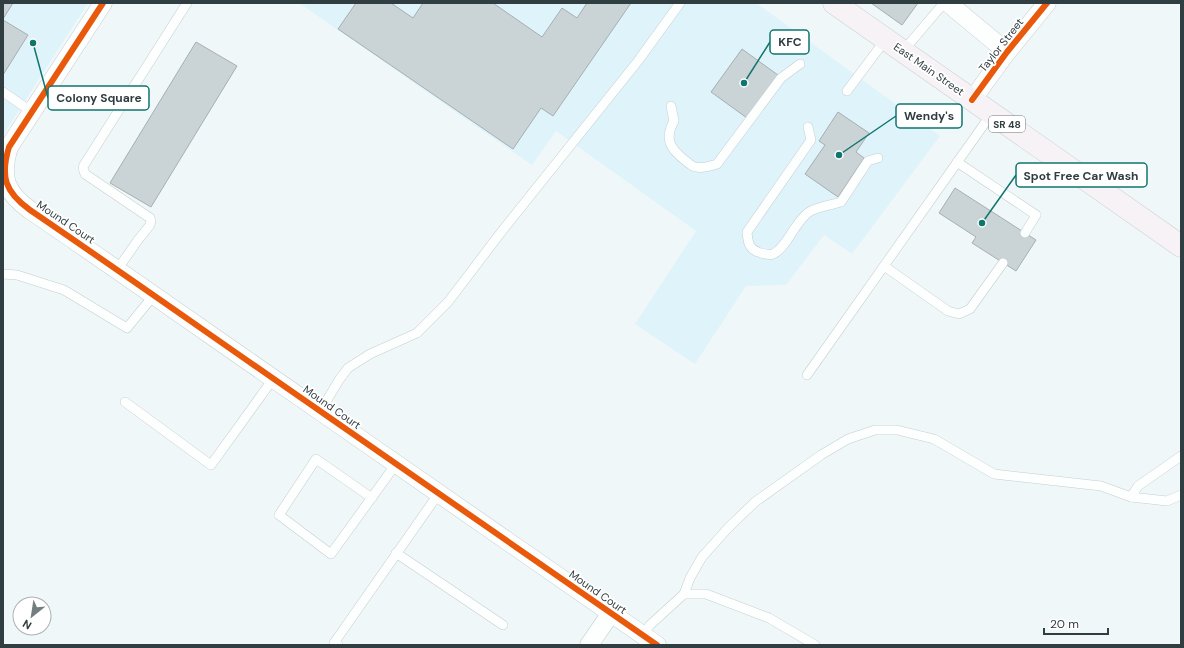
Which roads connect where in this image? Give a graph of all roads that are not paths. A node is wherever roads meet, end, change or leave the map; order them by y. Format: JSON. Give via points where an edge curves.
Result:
{"nodes":[{"id":1,"x":102,"y":3,"type":"edge"},
{"id":2,"x":187,"y":3,"type":"edge"},
{"id":3,"x":680,"y":3,"type":"edge"},
{"id":4,"x":834,"y":3,"type":"edge"},
{"id":5,"x":944,"y":3,"type":"edge"},
{"id":6,"x":948,"y":3,"type":"edge"},
{"id":7,"x":1047,"y":3,"type":"edge"},
{"id":8,"x":886,"y":39,"type":"junction"},
{"id":9,"x":903,"y":52,"type":"junction"},
{"id":10,"x":1007,"y":52,"type":"junction"},
{"id":11,"x":800,"y":64,"type":"dead end"},
{"id":12,"x":847,"y":91,"type":"dead end"},
{"id":13,"x":3,"y":92,"type":"edge"},
{"id":14,"x":972,"y":100,"type":"junction"},
{"id":15,"x":671,"y":106,"type":"dead end"},
{"id":16,"x":32,"y":112,"type":"junction"},
{"id":17,"x":992,"y":113,"type":"junction"},
{"id":18,"x":808,"y":127,"type":"dead end"},
{"id":19,"x":878,"y":158,"type":"dead end"},
{"id":20,"x":957,"y":162,"type":"junction"},
{"id":21,"x":4,"y":178,"type":"edge"},
{"id":22,"x":1025,"y":233,"type":"dead end"},
{"id":23,"x":1181,"y":246,"type":"edge"},
{"id":24,"x":1003,"y":263,"type":"dead end"},
{"id":25,"x":884,"y":266,"type":"junction"},
{"id":26,"x":117,"y":270,"type":"junction"},
{"id":27,"x":3,"y":274,"type":"edge"},
{"id":28,"x":154,"y":295,"type":"junction"},
{"id":29,"x":807,"y":375,"type":"dead end"},
{"id":30,"x":273,"y":379,"type":"junction"},
{"id":31,"x":125,"y":402,"type":"dead end"},
{"id":32,"x":320,"y":412,"type":"junction"},
{"id":33,"x":1181,"y":456,"type":"edge"},
{"id":34,"x":396,"y":464,"type":"junction"},
{"id":35,"x":439,"y":493,"type":"junction"},
{"id":36,"x":1181,"y":495,"type":"edge"},
{"id":37,"x":1131,"y":497,"type":"junction"},
{"id":38,"x":372,"y":498,"type":"junction"},
{"id":39,"x":396,"y":553,"type":"junction"},
{"id":40,"x":684,"y":594,"type":"junction"},
{"id":41,"x":611,"y":613,"type":"junction"},
{"id":42,"x":503,"y":625,"type":"dead end"},
{"id":43,"x":642,"y":635,"type":"junction"},
{"id":44,"x":338,"y":645,"type":"edge"},
{"id":45,"x":590,"y":645,"type":"edge"},
{"id":46,"x":657,"y":645,"type":"edge"},
{"id":47,"x":815,"y":645,"type":"edge"}],
"edges":[{"from":1,"to":16,"type":"street"},
{"from":2,"to":26,"type":"lane","via":[[83,168],[85,174],[151,221]]},
{"from":3,"to":32,"type":"lane","via":[[638,61],[448,302],[418,333],[370,354],[348,368]]},
{"from":4,"to":8,"type":"main road","name":"East Main Street","number":"SR 48"},
{"from":5,"to":9,"type":"lane"},
{"from":6,"to":10,"type":"street"},
{"from":7,"to":10,"type":"street","name":"Taylor Street"},
{"from":8,"to":9,"type":"main road","name":"East Main Street","number":"SR 48"},
{"from":8,"to":12,"type":"lane"},
{"from":9,"to":14,"type":"main road","name":"East Main Street","number":"SR 48"},
{"from":10,"to":14,"type":"street","name":"Taylor Street"},
{"from":11,"to":15,"type":"lane","via":[[781,78],[717,164],[705,168],[694,167],[672,148],[669,137],[674,121]]},
{"from":13,"to":16,"type":"lane"},
{"from":14,"to":17,"type":"main road","name":"East Main Street","number":"SR 48"},
{"from":16,"to":21,"type":"street","via":[[9,147],[4,161]]},
{"from":17,"to":20,"type":"lane"},
{"from":17,"to":23,"type":"main road","name":"East Main Street","number":"SR 48"},
{"from":18,"to":19,"type":"lane","via":[[811,140],[747,232],[748,244],[754,250],[772,254],[782,246],[809,211],[842,202],[868,161]]},
{"from":20,"to":22,"type":"lane","via":[[1036,215]]},
{"from":20,"to":25,"type":"lane"},
{"from":21,"to":26,"type":"street","name":"Mound Court","via":[[10,191],[21,204]]},
{"from":24,"to":25,"type":"lane","via":[[970,309],[959,314],[948,311]]},
{"from":25,"to":29,"type":"lane"},
{"from":26,"to":28,"type":"street","name":"Mound Court"},
{"from":27,"to":28,"type":"lane","via":[[17,275],[64,290],[127,328]]},
{"from":28,"to":30,"type":"street","name":"Mound Court"},
{"from":30,"to":31,"type":"lane","via":[[211,465]]},
{"from":30,"to":32,"type":"street","name":"Mound Court"},
{"from":32,"to":34,"type":"street","name":"Mound Court"},
{"from":33,"to":37,"type":"lane","via":[[1138,486]]},
{"from":34,"to":35,"type":"street","name":"Mound Court"},
{"from":34,"to":38,"type":"lane"},
{"from":35,"to":39,"type":"lane"},
{"from":35,"to":41,"type":"street","name":"Mound Court"},
{"from":36,"to":37,"type":"lane","via":[[1167,501]]},
{"from":37,"to":40,"type":"lane","via":[[1102,486],[994,474],[934,439],[897,430],[875,430],[848,439],[755,502],[702,557]]},
{"from":38,"to":38,"type":"lane","via":[[331,554],[279,515],[316,459]]},
{"from":39,"to":42,"type":"lane"},
{"from":39,"to":44,"type":"lane","via":[[334,643]]},
{"from":40,"to":43,"type":"lane"},
{"from":40,"to":47,"type":"lane","via":[[706,594],[769,618]]},
{"from":41,"to":43,"type":"street","name":"Mound Court"},
{"from":41,"to":45,"type":"street"},
{"from":43,"to":46,"type":"street","name":"Mound Court"}]}
